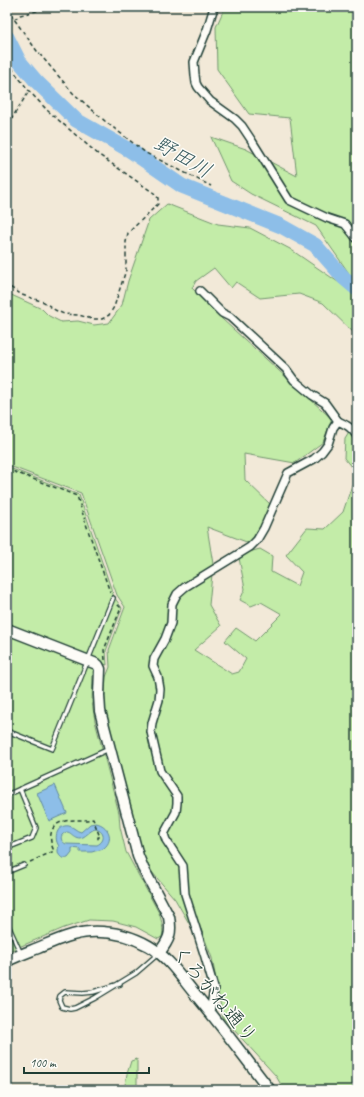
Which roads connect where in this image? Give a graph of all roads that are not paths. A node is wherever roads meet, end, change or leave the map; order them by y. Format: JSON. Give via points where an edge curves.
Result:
{"nodes":[{"id":1,"x":214,"y":7,"type":"edge"},
{"id":2,"x":357,"y":239,"type":"edge"},
{"id":3,"x":200,"y":291,"type":"dead end"},
{"id":4,"x":338,"y":421,"type":"junction"},
{"id":5,"x":357,"y":436,"type":"edge"},
{"id":6,"x":112,"y":598,"type":"road end"},
{"id":7,"x":7,"y":629,"type":"edge"},
{"id":8,"x":88,"y":661,"type":"junction"},
{"id":9,"x":7,"y":732,"type":"edge"},
{"id":10,"x":110,"y":748,"type":"junction"},
{"id":11,"x":20,"y":789,"type":"junction"},
{"id":12,"x":7,"y":795,"type":"edge"},
{"id":13,"x":7,"y":848,"type":"edge"},
{"id":14,"x":24,"y":865,"type":"road end"},
{"id":15,"x":7,"y":872,"type":"edge"},
{"id":16,"x":7,"y":923,"type":"edge"},
{"id":17,"x":159,"y":953,"type":"junction"},
{"id":18,"x":22,"y":955,"type":"junction"},
{"id":19,"x":8,"y":958,"type":"edge"},
{"id":20,"x":120,"y":984,"type":"junction"},
{"id":21,"x":210,"y":1012,"type":"junction"},
{"id":22,"x":270,"y":1090,"type":"edge"}],
"edges":[{"from":1,"to":2,"type":"street","via":[[194,62],[198,87],[210,101],[242,126],[289,200],[345,224]]},
{"from":3,"to":4,"type":"street","via":[[286,369],[294,380],[325,403]]},
{"from":4,"to":5,"type":"street","via":[[346,424]]},
{"from":4,"to":21,"type":"street","via":[[322,452],[288,473],[257,540],[177,594],[172,604],[171,623],[154,659],[153,666],[160,689],[151,732],[160,771],[177,796],[176,812],[164,834],[183,866],[185,894],[214,988]]},
{"from":6,"to":8,"type":"lane"},
{"from":7,"to":8,"type":"street"},
{"from":8,"to":9,"type":"lane","via":[[52,749]]},
{"from":8,"to":10,"type":"street","via":[[100,669],[100,711]]},
{"from":10,"to":11,"type":"lane"},
{"from":10,"to":17,"type":"street","via":[[138,856],[169,917],[168,942]]},
{"from":11,"to":12,"type":"lane"},
{"from":11,"to":13,"type":"lane","via":[[36,828],[32,838]]},
{"from":14,"to":15,"type":"lane"},
{"from":16,"to":18,"type":"lane"},
{"from":17,"to":18,"type":"street","name":"くろがね通り","via":[[128,937],[88,932],[67,936]]},
{"from":17,"to":20,"type":"lane"},
{"from":17,"to":21,"type":"street","name":"くろがね通り"},
{"from":18,"to":19,"type":"street","name":"くろがね通り"},
{"from":20,"to":20,"type":"lane","via":[[75,1008],[64,1008],[60,1003],[60,996],[65,992],[93,992]]},
{"from":21,"to":22,"type":"street","name":"くろがね通り"}]}
